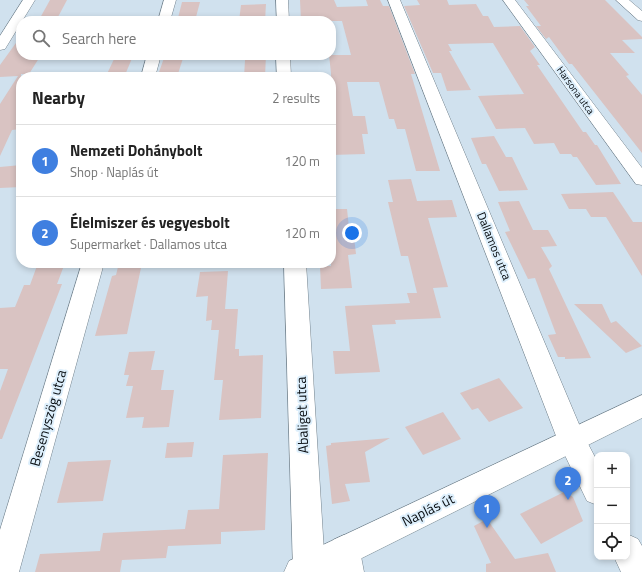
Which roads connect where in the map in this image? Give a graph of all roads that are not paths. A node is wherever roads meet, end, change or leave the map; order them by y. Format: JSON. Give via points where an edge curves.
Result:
{"nodes":[{"id":1,"x":29,"y":0,"type":"edge"},
{"id":2,"x":170,"y":0,"type":"edge"},
{"id":3,"x":282,"y":0,"type":"edge"},
{"id":4,"x":394,"y":0,"type":"edge"},
{"id":5,"x":509,"y":0,"type":"edge"},
{"id":6,"x":622,"y":0,"type":"edge"},
{"id":7,"x":19,"y":16,"type":"edge"},
{"id":8,"x":165,"y":16,"type":"edge"},
{"id":9,"x":283,"y":16,"type":"edge"},
{"id":10,"x":641,"y":16,"type":"edge"},
{"id":11,"x":16,"y":21,"type":"edge"},
{"id":12,"x":0,"y":46,"type":"edge"},
{"id":13,"x":153,"y":60,"type":"edge"},
{"id":14,"x":283,"y":60,"type":"edge"},
{"id":15,"x":149,"y":72,"type":"edge"},
{"id":16,"x":284,"y":72,"type":"edge"},
{"id":17,"x":642,"y":180,"type":"edge"},
{"id":18,"x":92,"y":268,"type":"edge"},
{"id":19,"x":295,"y":268,"type":"edge"},
{"id":20,"x":642,"y":406,"type":"edge"},
{"id":21,"x":572,"y":441,"type":"junction"},
{"id":22,"x":596,"y":488,"type":"edge"},
{"id":23,"x":630,"y":556,"type":"edge"},
{"id":24,"x":346,"y":561,"type":"edge"},
{"id":25,"x":305,"y":570,"type":"edge"},
{"id":26,"x":3,"y":572,"type":"edge"},
{"id":27,"x":638,"y":572,"type":"edge"}],
"edges":[{"from":1,"to":7,"type":"street"},
{"from":2,"to":8,"type":"street"},
{"from":3,"to":9,"type":"street"},
{"from":4,"to":21,"type":"street","name":"Dallamos utca"},
{"from":5,"to":17,"type":"street","name":"Harsona utca"},
{"from":6,"to":10,"type":"street"},
{"from":11,"to":12,"type":"street"},
{"from":13,"to":15,"type":"street"},
{"from":14,"to":16,"type":"street"},
{"from":18,"to":26,"type":"street","name":"Besenyszög utca"},
{"from":19,"to":25,"type":"street","name":"Abaliget utca"},
{"from":20,"to":21,"type":"street","name":"Naplás út"},
{"from":21,"to":22,"type":"street","name":"Dallamos utca"},
{"from":21,"to":24,"type":"street","name":"Naplás út"},
{"from":23,"to":27,"type":"street"},
{"from":24,"to":25,"type":"street","name":"Naplás út"}]}
